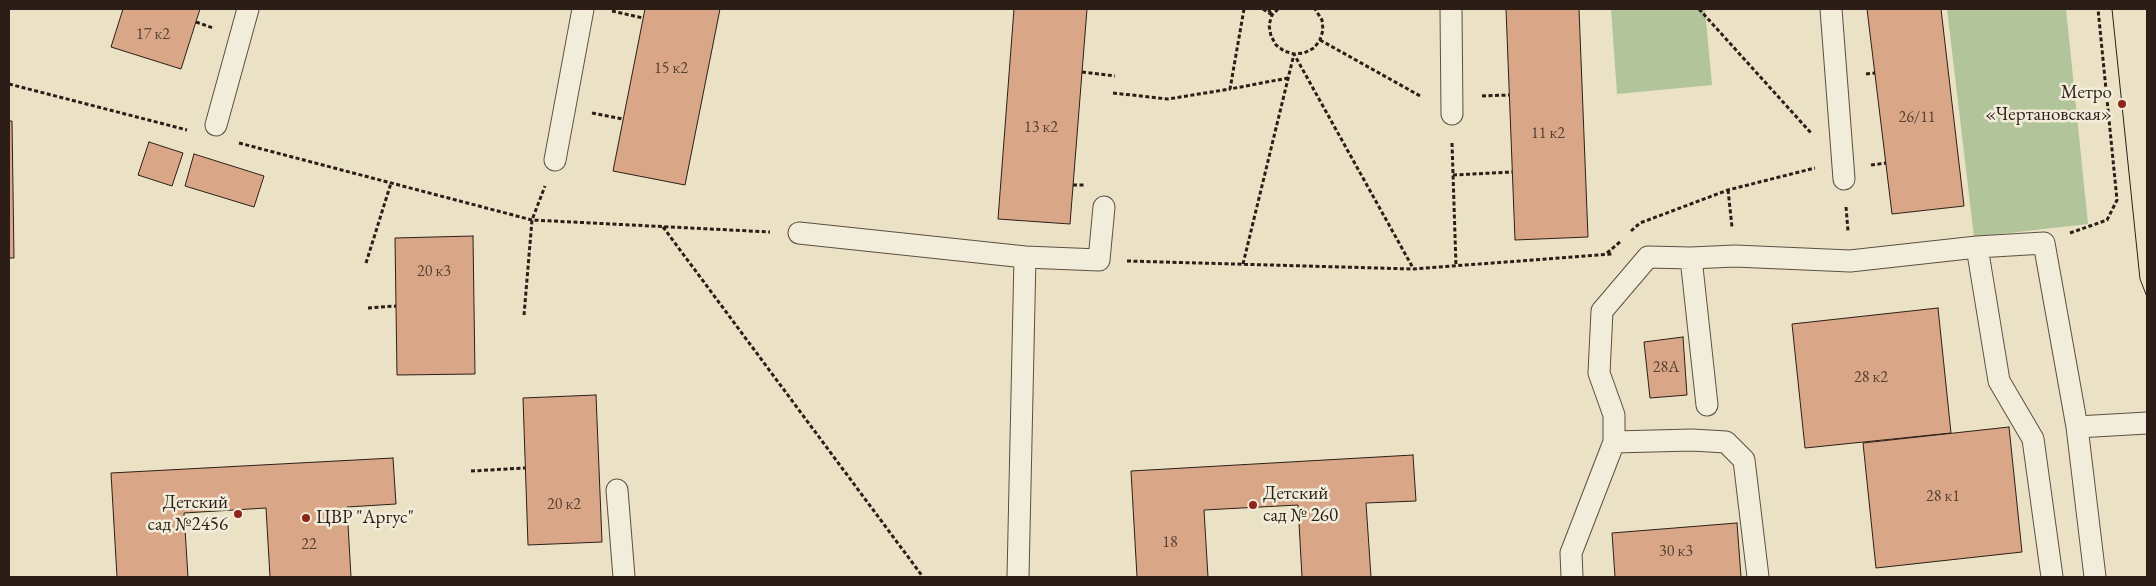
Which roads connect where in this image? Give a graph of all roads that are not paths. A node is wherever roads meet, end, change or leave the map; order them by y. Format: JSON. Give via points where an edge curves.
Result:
{"nodes":[{"id":1,"x":248,"y":9,"type":"edge"},
{"id":2,"x":583,"y":9,"type":"edge"},
{"id":3,"x":1451,"y":9,"type":"edge"},
{"id":4,"x":1831,"y":9,"type":"edge"},
{"id":5,"x":1452,"y":114,"type":"road end"},
{"id":6,"x":223,"y":133,"type":"road end"},
{"id":7,"x":555,"y":160,"type":"road end"},
{"id":8,"x":1843,"y":170,"type":"road end"},
{"id":9,"x":1104,"y":207,"type":"dead end"},
{"id":10,"x":799,"y":233,"type":"road end"},
{"id":11,"x":1977,"y":247,"type":"junction"},
{"id":12,"x":1025,"y":257,"type":"junction"},
{"id":13,"x":1691,"y":258,"type":"junction"},
{"id":14,"x":1707,"y":405,"type":"dead end"},
{"id":15,"x":2147,"y":423,"type":"edge"},
{"id":16,"x":2077,"y":427,"type":"junction"},
{"id":17,"x":1614,"y":442,"type":"junction"},
{"id":18,"x":617,"y":490,"type":"dead end"},
{"id":19,"x":624,"y":577,"type":"edge"},
{"id":20,"x":1018,"y":577,"type":"edge"},
{"id":21,"x":1572,"y":577,"type":"edge"},
{"id":22,"x":1758,"y":577,"type":"edge"},
{"id":23,"x":2052,"y":577,"type":"edge"},
{"id":24,"x":2095,"y":577,"type":"edge"}],
"edges":[{"from":1,"to":6,"type":"lane"},
{"from":2,"to":7,"type":"lane"},
{"from":3,"to":5,"type":"lane"},
{"from":4,"to":8,"type":"lane"},
{"from":9,"to":12,"type":"lane","via":[[1099,260]]},
{"from":10,"to":12,"type":"lane"},
{"from":11,"to":13,"type":"lane","via":[[1850,261],[1735,256]]},
{"from":11,"to":16,"type":"lane","via":[[2044,243]]},
{"from":11,"to":23,"type":"lane","via":[[1999,381],[2033,439]]},
{"from":12,"to":20,"type":"lane"},
{"from":13,"to":14,"type":"lane"},
{"from":13,"to":17,"type":"lane","via":[[1648,257],[1602,311],[1599,373],[1614,415]]},
{"from":15,"to":16,"type":"lane"},
{"from":16,"to":24,"type":"lane"},
{"from":17,"to":21,"type":"lane","via":[[1571,553]]},
{"from":17,"to":22,"type":"lane","via":[[1726,442],[1744,460]]},
{"from":18,"to":19,"type":"lane"}]}
